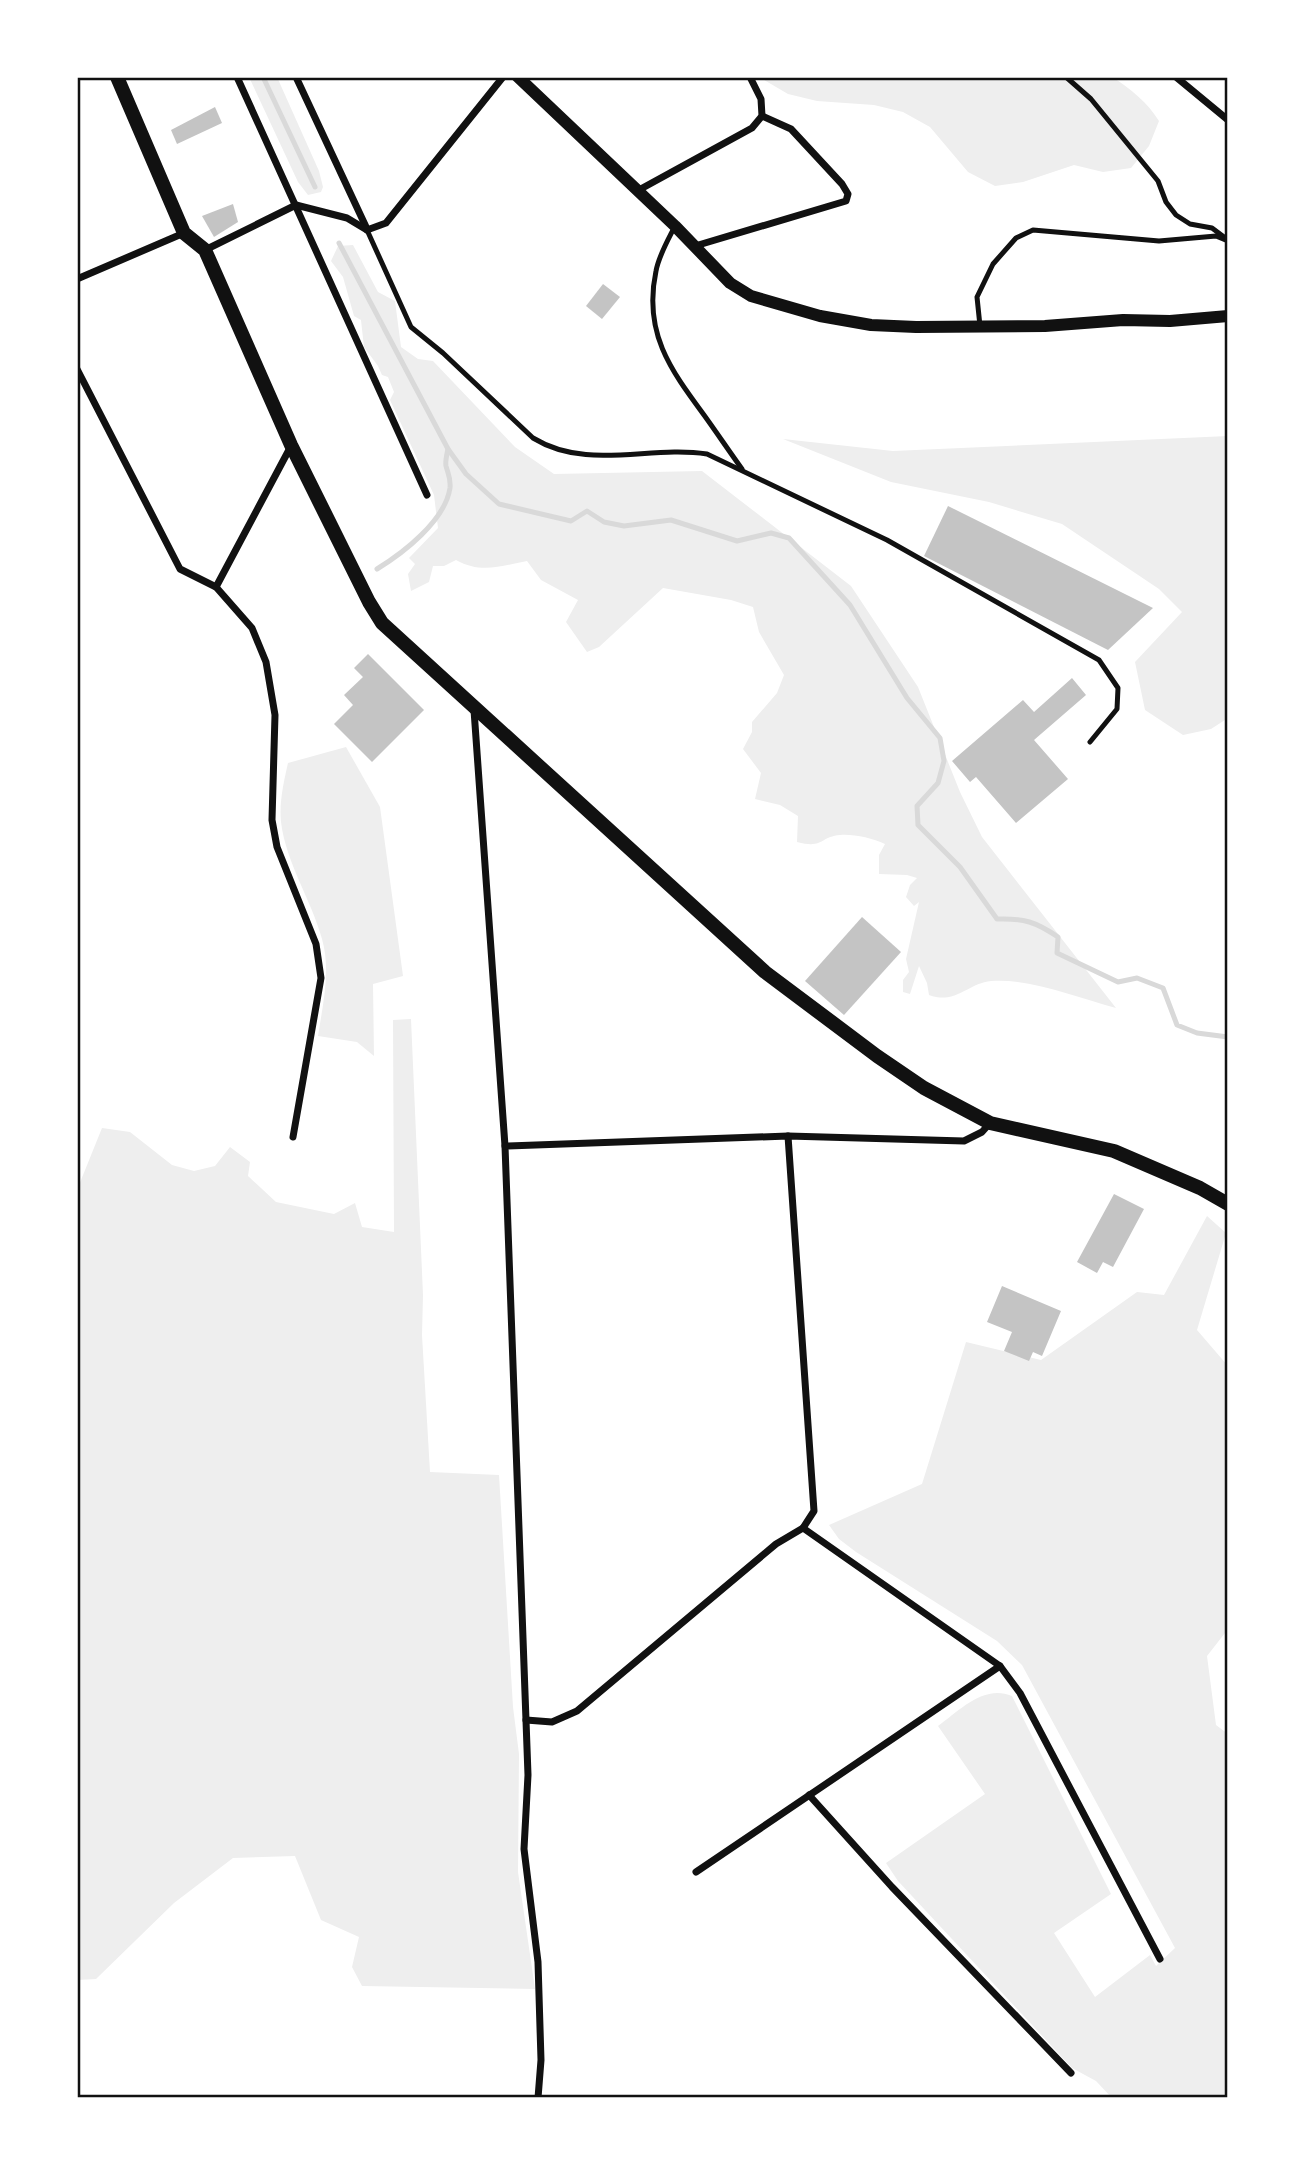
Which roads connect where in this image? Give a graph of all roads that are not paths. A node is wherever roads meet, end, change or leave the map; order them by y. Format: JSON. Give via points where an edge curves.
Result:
{"nodes":[{"id":1,"x":117,"y":77,"type":"edge"},
{"id":2,"x":237,"y":77,"type":"edge"},
{"id":3,"x":296,"y":77,"type":"edge"},
{"id":4,"x":503,"y":77,"type":"edge"},
{"id":5,"x":518,"y":77,"type":"edge"},
{"id":6,"x":750,"y":77,"type":"edge"},
{"id":7,"x":1066,"y":77,"type":"edge"},
{"id":8,"x":1176,"y":77,"type":"edge"},
{"id":9,"x":762,"y":116,"type":"junction"},
{"id":10,"x":1228,"y":120,"type":"edge"},
{"id":11,"x":636,"y":191,"type":"junction"},
{"id":12,"x":296,"y":205,"type":"junction"},
{"id":13,"x":675,"y":226,"type":"junction"},
{"id":14,"x":367,"y":230,"type":"junction"},
{"id":15,"x":184,"y":233,"type":"junction"},
{"id":16,"x":1228,"y":240,"type":"edge"},
{"id":17,"x":695,"y":246,"type":"junction"},
{"id":18,"x":205,"y":250,"type":"junction"},
{"id":19,"x":77,"y":279,"type":"edge"},
{"id":20,"x":1228,"y":316,"type":"edge"},
{"id":21,"x":980,"y":326,"type":"junction"},
{"id":22,"x":77,"y":369,"type":"edge"},
{"id":23,"x":291,"y":444,"type":"junction"},
{"id":24,"x":744,"y":471,"type":"junction"},
{"id":25,"x":427,"y":495,"type":"dead end"},
{"id":26,"x":216,"y":587,"type":"junction"},
{"id":27,"x":474,"y":706,"type":"junction"},
{"id":28,"x":1090,"y":742,"type":"dead end"},
{"id":29,"x":990,"y":1123,"type":"junction"},
{"id":30,"x":788,"y":1136,"type":"junction"},
{"id":31,"x":292,"y":1137,"type":"dead end"},
{"id":32,"x":505,"y":1146,"type":"junction"},
{"id":33,"x":1228,"y":1204,"type":"edge"},
{"id":34,"x":803,"y":1528,"type":"junction"},
{"id":35,"x":1000,"y":1666,"type":"junction"},
{"id":36,"x":526,"y":1720,"type":"junction"},
{"id":37,"x":809,"y":1795,"type":"junction"},
{"id":38,"x":696,"y":1872,"type":"dead end"},
{"id":39,"x":1160,"y":1959,"type":"dead end"},
{"id":40,"x":1071,"y":2073,"type":"dead end"},
{"id":41,"x":538,"y":2098,"type":"edge"}],
"edges":[{"from":1,"to":15,"type":"main road"},
{"from":2,"to":12,"type":"street"},
{"from":3,"to":14,"type":"street"},
{"from":4,"to":14,"type":"street","via":[[386,223]]},
{"from":5,"to":11,"type":"street"},
{"from":6,"to":9,"type":"street","via":[[761,99]]},
{"from":7,"to":16,"type":"lane","via":[[1091,99],[1158,181],[1176,215],[1190,224],[1212,228]]},
{"from":8,"to":10,"type":"street"},
{"from":9,"to":11,"type":"street","via":[[752,128]]},
{"from":9,"to":17,"type":"street","via":[[791,129],[842,184],[848,194],[846,201]]},
{"from":11,"to":13,"type":"street"},
{"from":12,"to":14,"type":"street","via":[[346,218]]},
{"from":12,"to":18,"type":"street"},
{"from":12,"to":25,"type":"street"},
{"from":13,"to":17,"type":"street"},
{"from":13,"to":24,"type":"lane","via":[[654,284],[654,323],[679,382]]},
{"from":14,"to":24,"type":"lane","via":[[411,327],[547,447],[597,456],[707,454]]},
{"from":15,"to":18,"type":"main road"},
{"from":15,"to":19,"type":"street"},
{"from":16,"to":21,"type":"lane","via":[[1216,236],[1159,240],[1033,230],[1016,238],[993,264],[977,297]]},
{"from":17,"to":21,"type":"street","via":[[730,283],[775,304],[871,325]]},
{"from":18,"to":23,"type":"main road"},
{"from":20,"to":21,"type":"street"},
{"from":22,"to":26,"type":"street","via":[[180,569]]},
{"from":23,"to":26,"type":"street"},
{"from":23,"to":27,"type":"main road","via":[[382,622]]},
{"from":24,"to":28,"type":"lane","via":[[887,540],[1099,660],[1118,688],[1117,709]]},
{"from":26,"to":31,"type":"street","via":[[252,628],[266,662],[275,715],[272,820],[277,847],[316,944],[321,978]]},
{"from":27,"to":29,"type":"main road","via":[[765,972],[924,1088]]},
{"from":27,"to":32,"type":"street"},
{"from":29,"to":30,"type":"street","via":[[964,1141]]},
{"from":29,"to":33,"type":"main road","via":[[1114,1152]]},
{"from":30,"to":32,"type":"street"},
{"from":30,"to":34,"type":"street","via":[[814,1511]]},
{"from":32,"to":36,"type":"street"},
{"from":34,"to":35,"type":"street"},
{"from":34,"to":36,"type":"street","via":[[776,1544],[577,1711],[552,1722]]},
{"from":35,"to":37,"type":"street"},
{"from":35,"to":39,"type":"street","via":[[1020,1693]]},
{"from":36,"to":41,"type":"street","via":[[524,1849],[538,1962]]},
{"from":37,"to":38,"type":"street"},
{"from":37,"to":40,"type":"street"}]}
